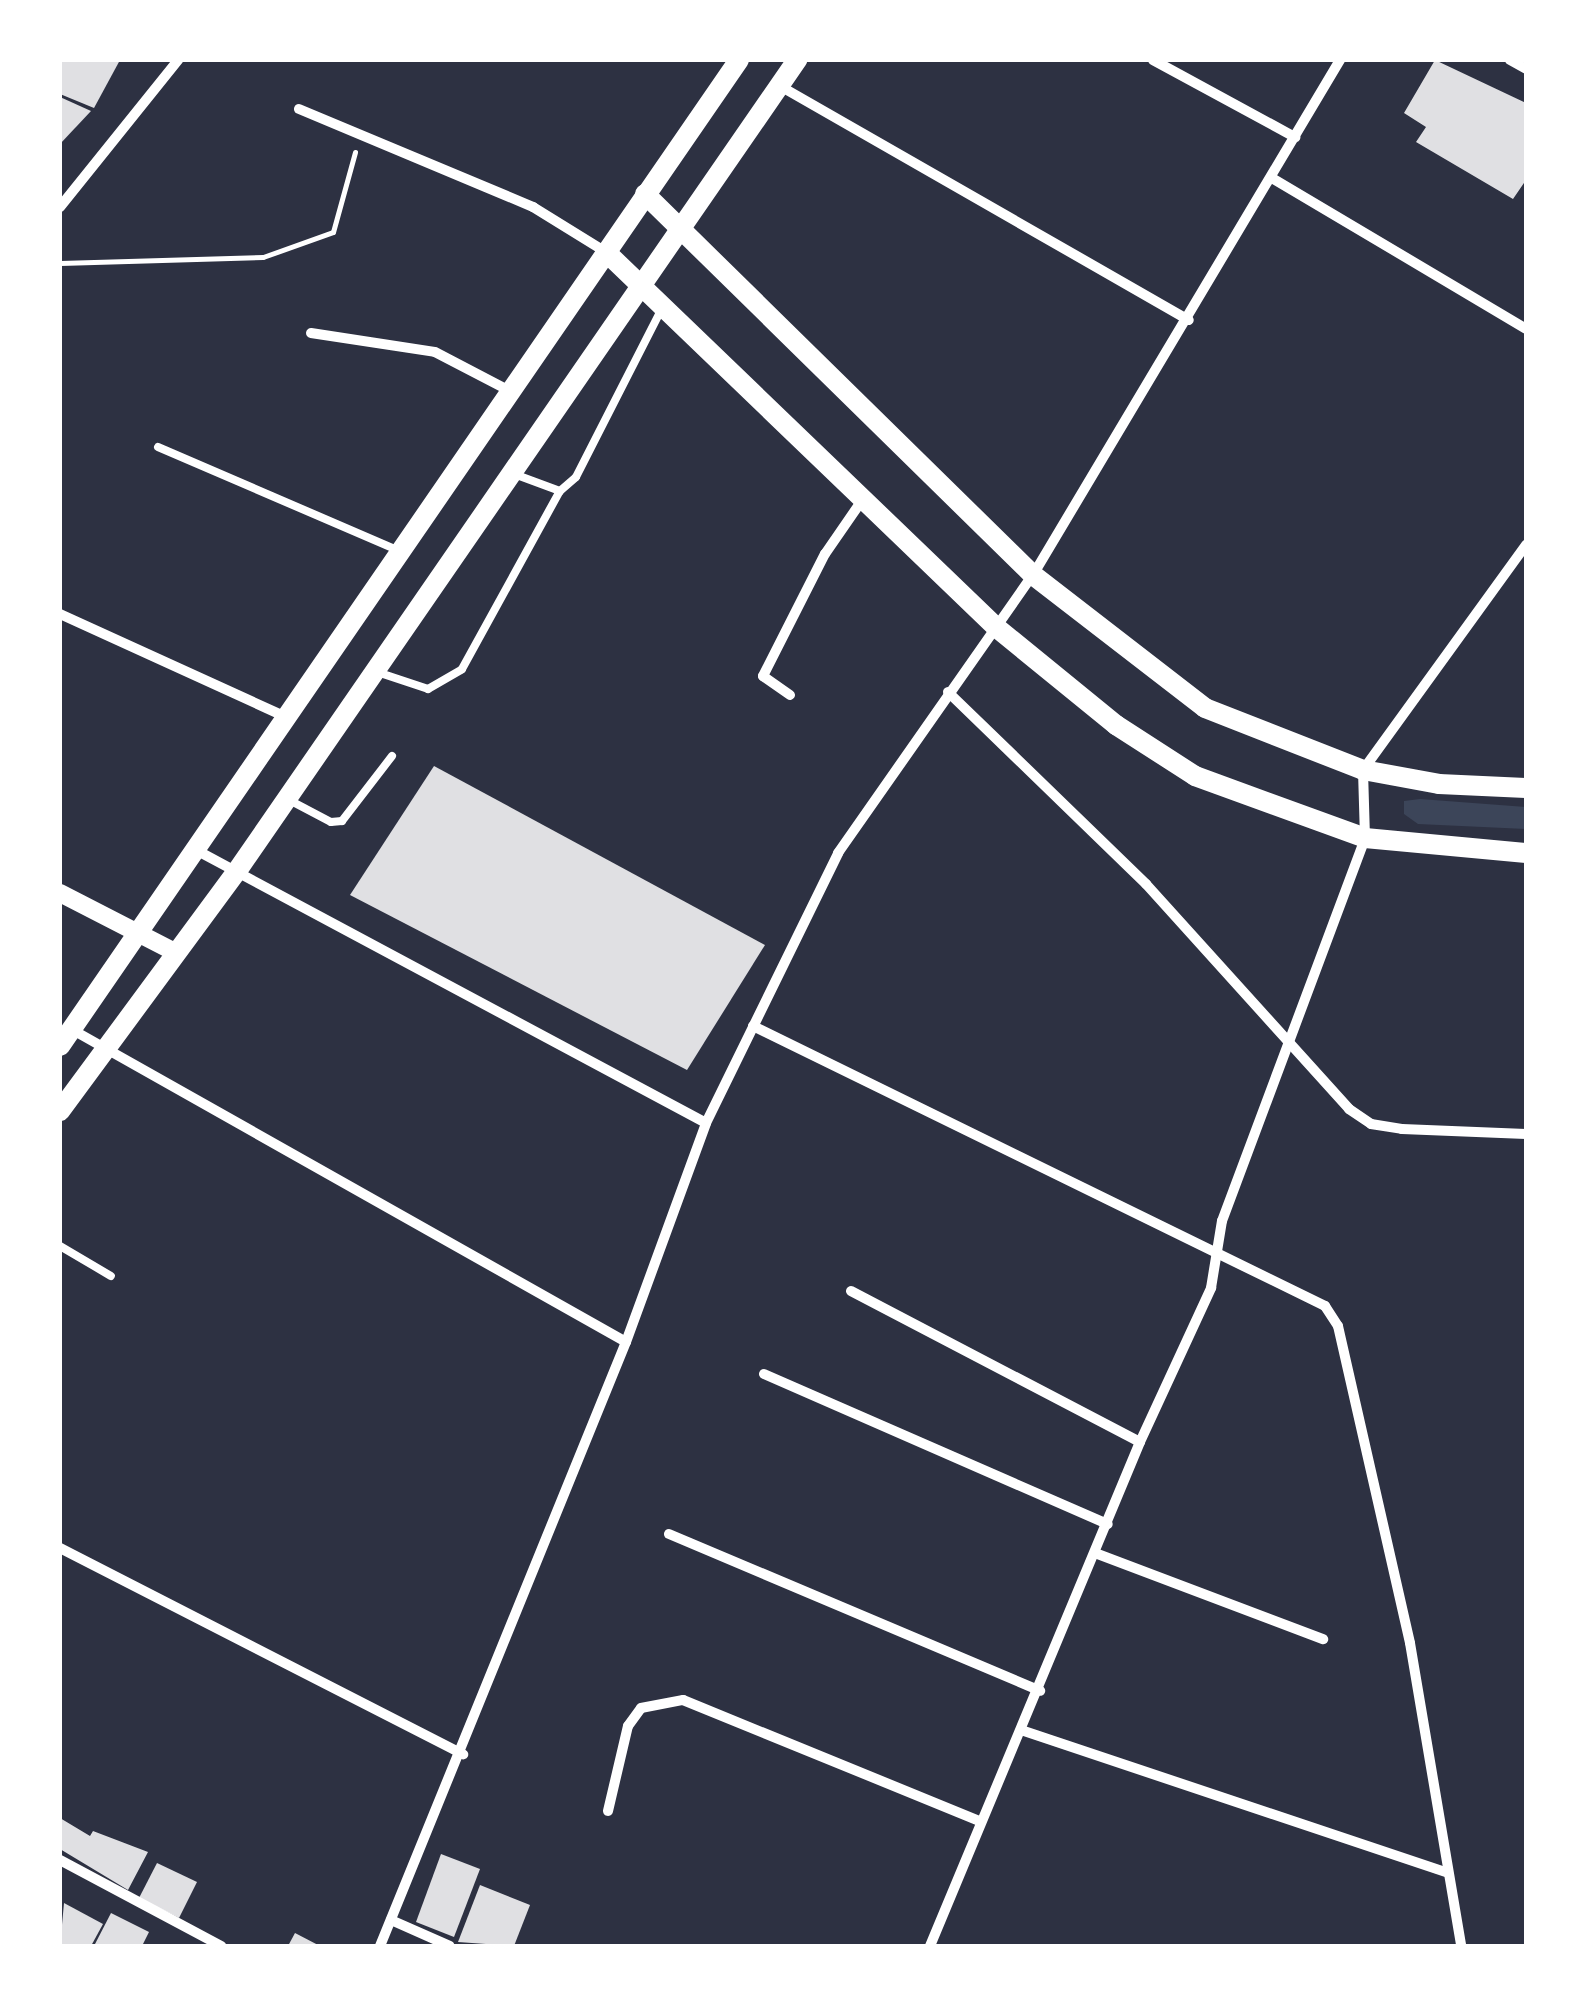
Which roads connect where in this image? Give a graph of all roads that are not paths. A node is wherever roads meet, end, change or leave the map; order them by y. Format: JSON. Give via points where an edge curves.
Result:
{"nodes":[{"id":1,"x":178,"y":60,"type":"edge"},
{"id":2,"x":739,"y":60,"type":"edge"},
{"id":3,"x":797,"y":60,"type":"edge"},
{"id":4,"x":1153,"y":60,"type":"edge"},
{"id":5,"x":1340,"y":60,"type":"edge"},
{"id":6,"x":1510,"y":60,"type":"edge"},
{"id":7,"x":1526,"y":69,"type":"edge"},
{"id":8,"x":780,"y":86,"type":"junction"},
{"id":9,"x":299,"y":109,"type":"dead end"},
{"id":10,"x":1295,"y":137,"type":"junction"},
{"id":11,"x":1272,"y":178,"type":"junction"},
{"id":12,"x":646,"y":194,"type":"junction"},
{"id":13,"x":60,"y":207,"type":"edge"},
{"id":14,"x":678,"y":228,"type":"junction"},
{"id":15,"x":606,"y":252,"type":"junction"},
{"id":16,"x":639,"y":282,"type":"junction"},
{"id":17,"x":664,"y":306,"type":"junction"},
{"id":18,"x":1189,"y":320,"type":"junction"},
{"id":19,"x":1526,"y":329,"type":"edge"},
{"id":20,"x":311,"y":333,"type":"dead end"},
{"id":21,"x":508,"y":390,"type":"junction"},
{"id":22,"x":158,"y":447,"type":"dead end"},
{"id":23,"x":510,"y":472,"type":"junction"},
{"id":24,"x":560,"y":491,"type":"junction"},
{"id":25,"x":865,"y":495,"type":"junction"},
{"id":26,"x":1526,"y":545,"type":"edge"},
{"id":27,"x":399,"y":551,"type":"junction"},
{"id":28,"x":1033,"y":575,"type":"junction"},
{"id":29,"x":60,"y":614,"type":"edge"},
{"id":30,"x":997,"y":628,"type":"junction"},
{"id":31,"x":375,"y":671,"type":"junction"},
{"id":32,"x":948,"y":692,"type":"junction"},
{"id":33,"x":790,"y":695,"type":"dead end"},
{"id":34,"x":286,"y":717,"type":"junction"},
{"id":35,"x":392,"y":756,"type":"dead end"},
{"id":36,"x":1362,"y":770,"type":"junction"},
{"id":37,"x":1526,"y":788,"type":"edge"},
{"id":38,"x":286,"y":800,"type":"junction"},
{"id":39,"x":1365,"y":838,"type":"junction"},
{"id":40,"x":194,"y":849,"type":"junction"},
{"id":41,"x":1526,"y":853,"type":"edge"},
{"id":42,"x":237,"y":871,"type":"junction"},
{"id":43,"x":60,"y":893,"type":"edge"},
{"id":44,"x":134,"y":932,"type":"junction"},
{"id":45,"x":175,"y":952,"type":"junction"},
{"id":46,"x":753,"y":1026,"type":"junction"},
{"id":47,"x":66,"y":1037,"type":"edge"},
{"id":48,"x":1292,"y":1044,"type":"junction"},
{"id":49,"x":104,"y":1048,"type":"junction"},
{"id":50,"x":60,"y":1110,"type":"edge"},
{"id":51,"x":706,"y":1124,"type":"junction"},
{"id":52,"x":1526,"y":1134,"type":"edge"},
{"id":53,"x":60,"y":1246,"type":"edge"},
{"id":54,"x":1219,"y":1257,"type":"junction"},
{"id":55,"x":110,"y":1276,"type":"dead end"},
{"id":56,"x":851,"y":1291,"type":"dead end"},
{"id":57,"x":626,"y":1342,"type":"junction"},
{"id":58,"x":764,"y":1374,"type":"dead end"},
{"id":59,"x":1140,"y":1442,"type":"junction"},
{"id":60,"x":1108,"y":1524,"type":"junction"},
{"id":61,"x":668,"y":1534,"type":"dead end"},
{"id":62,"x":60,"y":1548,"type":"edge"},
{"id":63,"x":1095,"y":1553,"type":"junction"},
{"id":64,"x":1323,"y":1639,"type":"dead end"},
{"id":65,"x":1040,"y":1691,"type":"junction"},
{"id":66,"x":1024,"y":1731,"type":"junction"},
{"id":67,"x":462,"y":1754,"type":"junction"},
{"id":68,"x":608,"y":1811,"type":"dead end"},
{"id":69,"x":980,"y":1821,"type":"junction"},
{"id":70,"x":60,"y":1860,"type":"edge"},
{"id":71,"x":1446,"y":1872,"type":"junction"},
{"id":72,"x":391,"y":1920,"type":"junction"},
{"id":73,"x":222,"y":1946,"type":"edge"},
{"id":74,"x":380,"y":1946,"type":"edge"},
{"id":75,"x":450,"y":1946,"type":"edge"},
{"id":76,"x":930,"y":1946,"type":"edge"},
{"id":77,"x":1461,"y":1946,"type":"edge"}],
"edges":[{"from":1,"to":13,"type":"street"},
{"from":2,"to":12,"type":"main road"},
{"from":3,"to":8,"type":"main road"},
{"from":4,"to":10,"type":"street"},
{"from":5,"to":10,"type":"street"},
{"from":6,"to":7,"type":"street"},
{"from":8,"to":14,"type":"main road"},
{"from":8,"to":18,"type":"street"},
{"from":9,"to":15,"type":"street","via":[[533,207]]},
{"from":10,"to":11,"type":"street"},
{"from":11,"to":18,"type":"street"},
{"from":11,"to":19,"type":"street"},
{"from":12,"to":14,"type":"main road"},
{"from":12,"to":15,"type":"main road"},
{"from":14,"to":16,"type":"main road"},
{"from":14,"to":28,"type":"main road"},
{"from":15,"to":16,"type":"main road"},
{"from":15,"to":21,"type":"main road"},
{"from":16,"to":17,"type":"main road"},
{"from":16,"to":23,"type":"main road"},
{"from":17,"to":24,"type":"lane","via":[[576,477]]},
{"from":17,"to":25,"type":"main road"},
{"from":18,"to":28,"type":"street"},
{"from":20,"to":21,"type":"street","via":[[435,352]]},
{"from":21,"to":27,"type":"main road"},
{"from":22,"to":27,"type":"lane"},
{"from":23,"to":24,"type":"lane"},
{"from":23,"to":31,"type":"main road"},
{"from":24,"to":31,"type":"lane","via":[[462,669],[428,688]]},
{"from":25,"to":30,"type":"main road"},
{"from":25,"to":33,"type":"street","via":[[826,554],[764,676]]},
{"from":26,"to":36,"type":"street"},
{"from":27,"to":34,"type":"main road"},
{"from":28,"to":30,"type":"street"},
{"from":28,"to":36,"type":"main road","via":[[1205,708]]},
{"from":29,"to":34,"type":"street"},
{"from":30,"to":32,"type":"street"},
{"from":30,"to":39,"type":"main road","via":[[1116,725],[1195,776]]},
{"from":31,"to":38,"type":"main road"},
{"from":32,"to":46,"type":"street","via":[[838,853]]},
{"from":32,"to":48,"type":"street","via":[[1146,884]]},
{"from":34,"to":40,"type":"main road"},
{"from":35,"to":38,"type":"lane","via":[[342,821]]},
{"from":36,"to":37,"type":"main road","via":[[1438,784]]},
{"from":36,"to":39,"type":"street"},
{"from":38,"to":42,"type":"main road"},
{"from":39,"to":41,"type":"main road"},
{"from":39,"to":48,"type":"street"},
{"from":40,"to":42,"type":"street"},
{"from":40,"to":44,"type":"main road"},
{"from":42,"to":45,"type":"main road"},
{"from":42,"to":51,"type":"street"},
{"from":43,"to":44,"type":"street"},
{"from":44,"to":45,"type":"street"},
{"from":44,"to":47,"type":"main road"},
{"from":45,"to":49,"type":"main road"},
{"from":46,"to":51,"type":"street"},
{"from":46,"to":54,"type":"street"},
{"from":47,"to":49,"type":"street"},
{"from":48,"to":52,"type":"street","via":[[1349,1109],[1371,1124]]},
{"from":48,"to":54,"type":"street","via":[[1222,1221]]},
{"from":49,"to":50,"type":"main road"},
{"from":49,"to":57,"type":"street"},
{"from":51,"to":57,"type":"street"},
{"from":53,"to":55,"type":"lane"},
{"from":54,"to":59,"type":"street"},
{"from":54,"to":71,"type":"street","via":[[1312,1296],[1338,1326],[1410,1643]]},
{"from":56,"to":59,"type":"street"},
{"from":57,"to":67,"type":"street"},
{"from":58,"to":60,"type":"street"},
{"from":59,"to":60,"type":"street"},
{"from":60,"to":63,"type":"street"},
{"from":61,"to":65,"type":"street"},
{"from":62,"to":67,"type":"street"},
{"from":63,"to":64,"type":"street"},
{"from":63,"to":65,"type":"street"},
{"from":65,"to":66,"type":"street"},
{"from":66,"to":69,"type":"street"},
{"from":66,"to":71,"type":"street"},
{"from":67,"to":72,"type":"street"},
{"from":68,"to":69,"type":"street","via":[[628,1726],[641,1708],[683,1700]]},
{"from":69,"to":76,"type":"street"},
{"from":70,"to":73,"type":"street"},
{"from":71,"to":77,"type":"street"},
{"from":72,"to":74,"type":"street"},
{"from":72,"to":75,"type":"street"}]}
